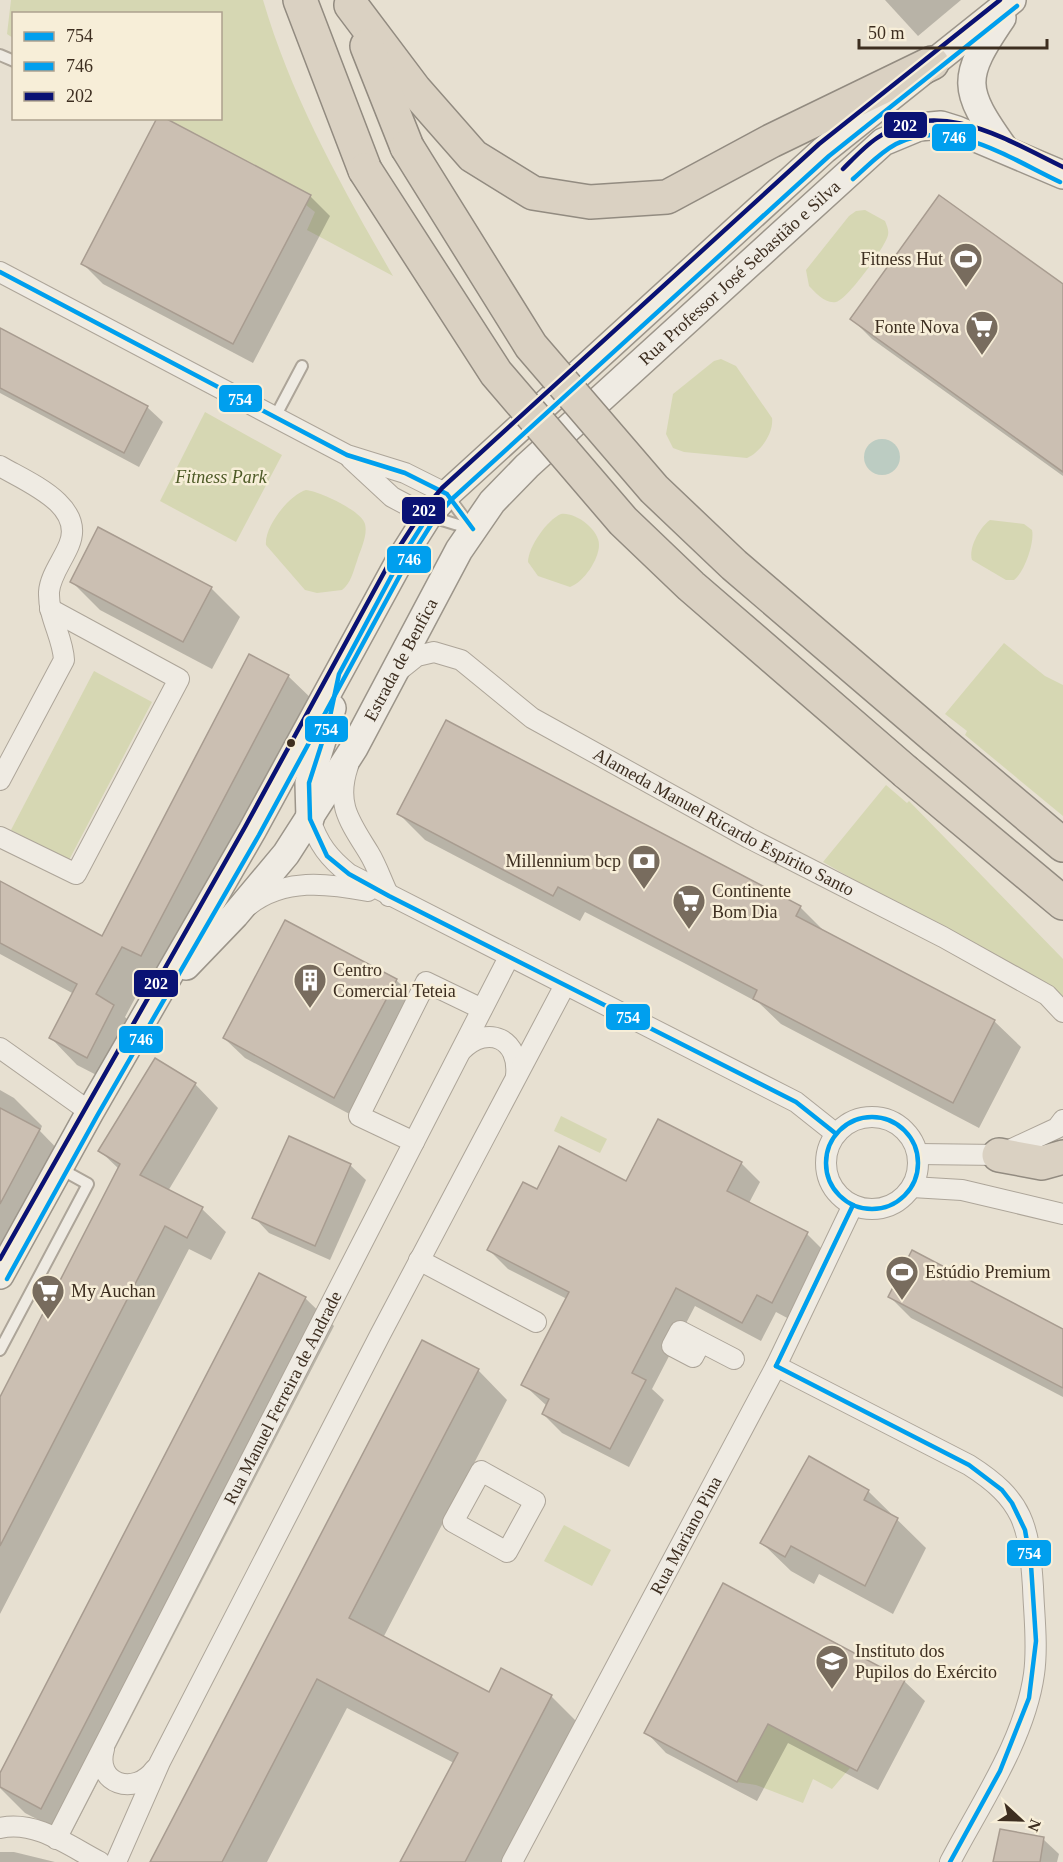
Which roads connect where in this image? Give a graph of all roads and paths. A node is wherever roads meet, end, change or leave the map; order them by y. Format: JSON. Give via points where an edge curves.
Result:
{"nodes":[{"id":1,"x":300,"y":0,"type":"edge"},
{"id":2,"x":1013,"y":0,"type":"edge"},
{"id":3,"x":350,"y":2,"type":"edge"},
{"id":4,"x":932,"y":63,"type":"junction"},
{"id":5,"x":1004,"y":148,"type":"junction"},
{"id":6,"x":1063,"y":175,"type":"edge"},
{"id":7,"x":0,"y":272,"type":"edge"},
{"id":8,"x":302,"y":366,"type":"dead end"},
{"id":9,"x":275,"y":417,"type":"junction"},
{"id":10,"x":504,"y":441,"type":"joint"},
{"id":11,"x":347,"y":455,"type":"junction"},
{"id":12,"x":0,"y":466,"type":"edge"},
{"id":13,"x":526,"y":466,"type":"joint"},
{"id":14,"x":447,"y":494,"type":"junction"},
{"id":15,"x":428,"y":516,"type":"junction"},
{"id":16,"x":473,"y":529,"type":"junction"},
{"id":17,"x":50,"y":609,"type":"junction"},
{"id":18,"x":339,"y":674,"type":"junction"},
{"id":19,"x":390,"y":679,"type":"junction"},
{"id":20,"x":354,"y":748,"type":"junction"},
{"id":21,"x":0,"y":780,"type":"edge"},
{"id":22,"x":310,"y":819,"type":"junction"},
{"id":23,"x":0,"y":837,"type":"edge"},
{"id":24,"x":1063,"y":845,"type":"edge"},
{"id":25,"x":389,"y":896,"type":"junction"},
{"id":26,"x":1063,"y":903,"type":"edge"},
{"id":27,"x":235,"y":915,"type":"junction"},
{"id":28,"x":509,"y":957,"type":"junction"},
{"id":29,"x":566,"y":985,"type":"junction"},
{"id":30,"x":162,"y":990,"type":"junction"},
{"id":31,"x":482,"y":1009,"type":"junction"},
{"id":32,"x":1063,"y":1012,"type":"edge"},
{"id":33,"x":0,"y":1048,"type":"edge"},
{"id":34,"x":461,"y":1051,"type":"junction"},
{"id":35,"x":516,"y":1079,"type":"junction"},
{"id":36,"x":90,"y":1112,"type":"junction"},
{"id":37,"x":1063,"y":1120,"type":"edge"},
{"id":38,"x":835,"y":1133,"type":"junction"},
{"id":39,"x":414,"y":1142,"type":"junction"},
{"id":40,"x":918,"y":1154,"type":"junction"},
{"id":41,"x":999,"y":1155,"type":"junction"},
{"id":42,"x":1063,"y":1157,"type":"edge"},
{"id":43,"x":58,"y":1168,"type":"junction"},
{"id":44,"x":912,"y":1187,"type":"junction"},
{"id":45,"x":853,"y":1205,"type":"junction"},
{"id":46,"x":1063,"y":1214,"type":"edge"},
{"id":47,"x":419,"y":1260,"type":"junction"},
{"id":48,"x":0,"y":1275,"type":"edge"},
{"id":49,"x":537,"y":1322,"type":"dead end"},
{"id":50,"x":701,"y":1342,"type":"dead end"},
{"id":51,"x":0,"y":1350,"type":"edge"},
{"id":52,"x":734,"y":1359,"type":"dead end"},
{"id":53,"x":776,"y":1366,"type":"junction"},
{"id":54,"x":109,"y":1735,"type":"junction"},
{"id":55,"x":160,"y":1762,"type":"junction"},
{"id":56,"x":0,"y":1828,"type":"edge"},
{"id":57,"x":56,"y":1839,"type":"junction"},
{"id":58,"x":100,"y":1862,"type":"edge"},
{"id":59,"x":116,"y":1862,"type":"edge"},
{"id":60,"x":512,"y":1862,"type":"edge"},
{"id":61,"x":950,"y":1862,"type":"edge"}],
"edges":[{"from":1,"to":26,"type":"highway","bridge":true,"via":[[365,170],[496,373],[622,521],[691,586]]},
{"from":2,"to":4,"type":"street","name":"Rua Professor José Sebastião e Silva"},
{"from":2,"to":5,"type":"street","via":[[972,68],[971,87],[977,106]]},
{"from":3,"to":4,"type":"highway","via":[[415,90],[473,156],[533,193],[590,202],[667,197],[771,141]]},
{"from":3,"to":24,"type":"highway","bridge":true,"via":[[407,147],[531,346],[654,489],[734,565]]},
{"from":4,"to":10,"type":"street","name":"Rua Professor José Sebastião e Silva","via":[[824,150]]},
{"from":5,"to":6,"type":"street","name":"Rua Professor José Sebastião e Silva"},
{"from":5,"to":13,"type":"street","name":"Rua Professor José Sebastião e Silva","via":[[941,125],[920,127],[883,142]]},
{"from":7,"to":9,"type":"street"},
{"from":8,"to":9,"type":"lane"},
{"from":9,"to":11,"type":"street"},
{"from":10,"to":14,"type":"street","name":"Estrada de Benfica"},
{"from":11,"to":14,"type":"street","via":[[405,473]]},
{"from":11,"to":15,"type":"street","via":[[392,496]]},
{"from":12,"to":17,"type":"street","via":[[49,495],[70,518],[73,533],[50,588]]},
{"from":13,"to":16,"type":"street","name":"Estrada de Benfica"},
{"from":14,"to":15,"type":"street","name":"Estrada de Benfica"},
{"from":14,"to":16,"type":"lane"},
{"from":15,"to":16,"type":"lane"},
{"from":15,"to":18,"type":"street","name":"Estrada de Benfica"},
{"from":16,"to":19,"type":"street","name":"Estrada de Benfica"},
{"from":17,"to":21,"type":"street","via":[[64,660]]},
{"from":17,"to":23,"type":"street","via":[[179,679],[76,874]]},
{"from":18,"to":22,"type":"street","via":[[329,721],[310,776]]},
{"from":18,"to":30,"type":"street","name":"Estrada de Benfica"},
{"from":19,"to":20,"type":"street","name":"Estrada de Benfica"},
{"from":19,"to":32,"type":"street","name":"Alameda Manuel Ricardo Espírito Santo","via":[[417,656],[434,652],[461,660],[532,718],[943,937],[1047,996]]},
{"from":20,"to":22,"type":"street","name":"Estrada de Benfica"},
{"from":20,"to":25,"type":"street","via":[[342,794],[345,812]]},
{"from":22,"to":25,"type":"street","via":[[327,856],[349,874]]},
{"from":22,"to":27,"type":"street","name":"Estrada de Benfica"},
{"from":25,"to":27,"type":"street","via":[[344,886],[286,886],[258,898]]},
{"from":25,"to":28,"type":"street"},
{"from":27,"to":30,"type":"street","name":"Estrada de Benfica"},
{"from":28,"to":29,"type":"street"},
{"from":28,"to":31,"type":"street","name":"Rua Manuel Ferreira de Andrade"},
{"from":29,"to":35,"type":"street"},
{"from":29,"to":38,"type":"street","via":[[796,1102]]},
{"from":30,"to":36,"type":"street","name":"Estrada de Benfica"},
{"from":31,"to":34,"type":"street","name":"Rua Manuel Ferreira de Andrade"},
{"from":31,"to":39,"type":"street","via":[[426,982],[420,992],[359,1116]]},
{"from":33,"to":36,"type":"street"},
{"from":34,"to":35,"type":"street","via":[[480,1037],[498,1038],[514,1053]]},
{"from":34,"to":39,"type":"street","name":"Rua Manuel Ferreira de Andrade"},
{"from":35,"to":47,"type":"street"},
{"from":36,"to":43,"type":"street","name":"Estrada de Benfica"},
{"from":37,"to":41,"type":"street","via":[[1057,1128]]},
{"from":38,"to":40,"type":"street","via":[[852,1120],[873,1115],[894,1121],[910,1135]]},
{"from":38,"to":45,"type":"street","via":[[826,1152],[826,1173],[836,1192]]},
{"from":39,"to":54,"type":"street","name":"Rua Manuel Ferreira de Andrade"},
{"from":40,"to":41,"type":"street"},
{"from":40,"to":44,"type":"street","via":[[918,1171]]},
{"from":41,"to":42,"type":"highway","via":[[1042,1163]]},
{"from":43,"to":48,"type":"street","name":"Estrada de Benfica"},
{"from":43,"to":51,"type":"lane","via":[[88,1184]]},
{"from":44,"to":45,"type":"street","via":[[886,1207],[869,1209]]},
{"from":44,"to":46,"type":"street","via":[[962,1190]]},
{"from":45,"to":53,"type":"street","name":"Rua Mariano Pina"},
{"from":47,"to":49,"type":"street"},
{"from":47,"to":55,"type":"street"},
{"from":50,"to":52,"type":"street"},
{"from":53,"to":60,"type":"street","name":"Rua Mariano Pina"},
{"from":53,"to":61,"type":"street","via":[[994,1481],[1019,1511],[1027,1531],[1036,1645],[1028,1702],[1019,1730]]},
{"from":54,"to":55,"type":"street","via":[[101,1763],[104,1772],[117,1782],[140,1783]]},
{"from":54,"to":57,"type":"street","name":"Rua Manuel Ferreira de Andrade"},
{"from":55,"to":59,"type":"street"},
{"from":56,"to":57,"type":"street","via":[[16,1824]]},
{"from":57,"to":58,"type":"street"}]}
